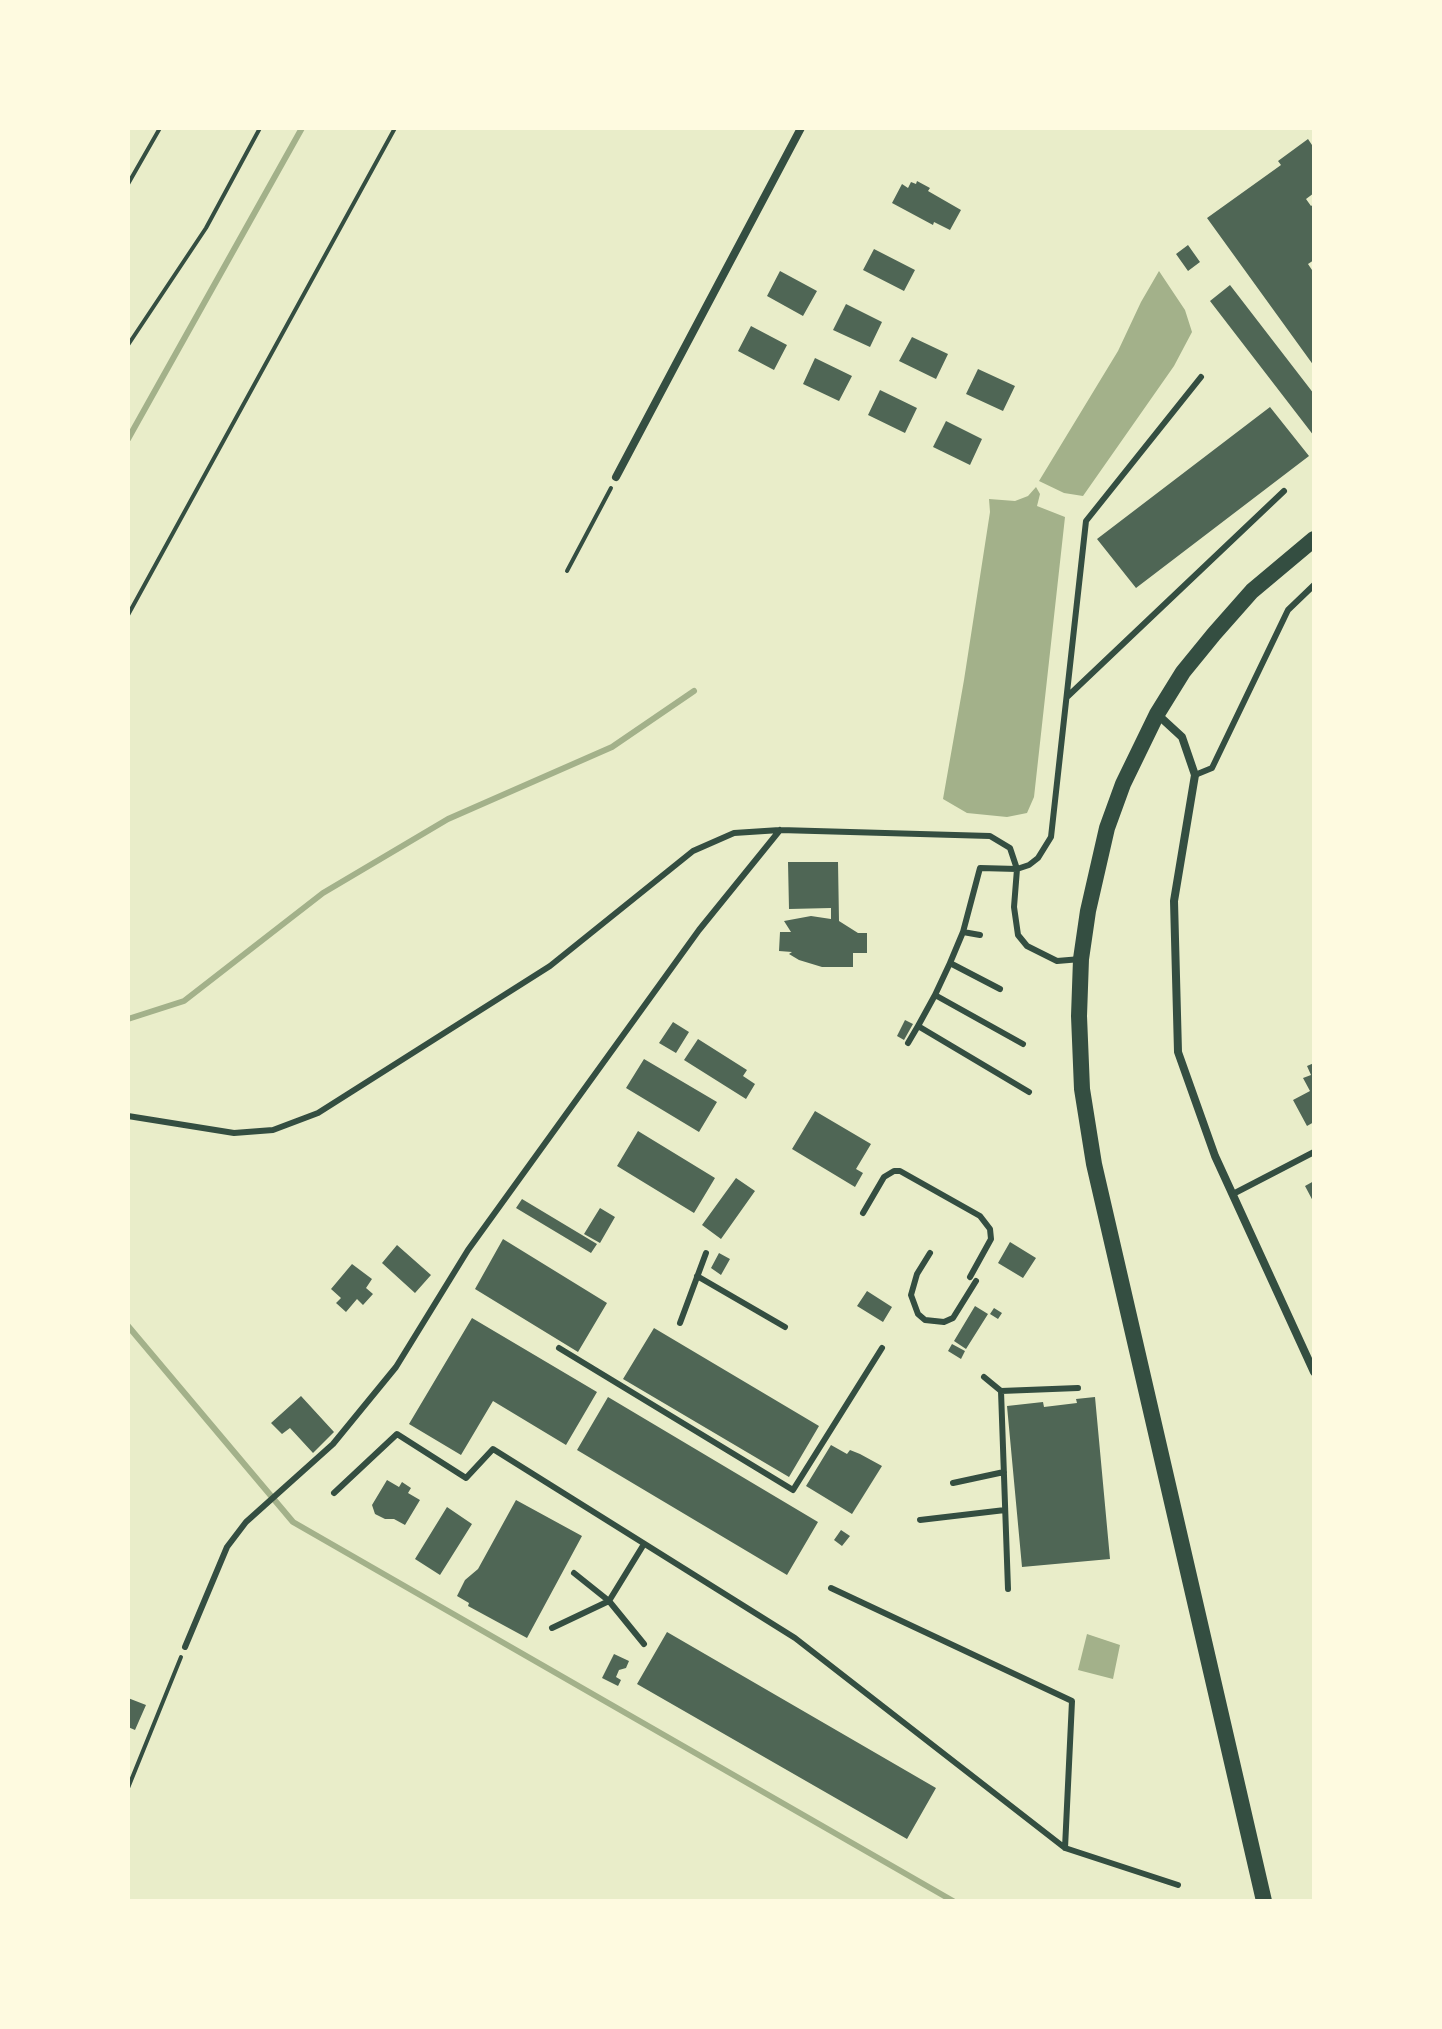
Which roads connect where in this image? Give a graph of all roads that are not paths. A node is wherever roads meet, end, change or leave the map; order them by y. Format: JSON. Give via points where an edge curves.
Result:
{"nodes":[{"id":1,"x":801,"y":128,"type":"edge"},
{"id":2,"x":1201,"y":377,"type":"dead end"},
{"id":3,"x":616,"y":477,"type":"road end"},
{"id":4,"x":1284,"y":491,"type":"dead end"},
{"id":5,"x":1314,"y":539,"type":"edge"},
{"id":6,"x":1314,"y":585,"type":"edge"},
{"id":7,"x":1067,"y":697,"type":"junction"},
{"id":8,"x":1157,"y":714,"type":"junction"},
{"id":9,"x":1195,"y":775,"type":"junction"},
{"id":10,"x":780,"y":830,"type":"junction"},
{"id":11,"x":1017,"y":869,"type":"junction"},
{"id":12,"x":963,"y":932,"type":"junction"},
{"id":13,"x":980,"y":935,"type":"dead end"},
{"id":14,"x":1081,"y":959,"type":"junction"},
{"id":15,"x":950,"y":963,"type":"junction"},
{"id":16,"x":1000,"y":989,"type":"dead end"},
{"id":17,"x":935,"y":995,"type":"junction"},
{"id":18,"x":918,"y":1026,"type":"junction"},
{"id":19,"x":908,"y":1043,"type":"dead end"},
{"id":20,"x":1023,"y":1044,"type":"dead end"},
{"id":21,"x":1029,"y":1092,"type":"dead end"},
{"id":22,"x":128,"y":1116,"type":"edge"},
{"id":23,"x":1314,"y":1152,"type":"edge"},
{"id":24,"x":1233,"y":1194,"type":"junction"},
{"id":25,"x":863,"y":1213,"type":"dead end"},
{"id":26,"x":706,"y":1253,"type":"dead end"},
{"id":27,"x":930,"y":1253,"type":"dead end"},
{"id":28,"x":697,"y":1276,"type":"junction"},
{"id":29,"x":680,"y":1323,"type":"dead end"},
{"id":30,"x":785,"y":1327,"type":"dead end"},
{"id":31,"x":559,"y":1348,"type":"dead end"},
{"id":32,"x":882,"y":1348,"type":"dead end"},
{"id":33,"x":1314,"y":1372,"type":"edge"},
{"id":34,"x":984,"y":1377,"type":"dead end"},
{"id":35,"x":1078,"y":1388,"type":"dead end"},
{"id":36,"x":1001,"y":1391,"type":"junction"},
{"id":37,"x":1004,"y":1472,"type":"junction"},
{"id":38,"x":953,"y":1483,"type":"dead end"},
{"id":39,"x":334,"y":1493,"type":"dead end"},
{"id":40,"x":1005,"y":1510,"type":"junction"},
{"id":41,"x":920,"y":1520,"type":"dead end"},
{"id":42,"x":644,"y":1544,"type":"junction"},
{"id":43,"x":574,"y":1573,"type":"dead end"},
{"id":44,"x":831,"y":1588,"type":"dead end"},
{"id":45,"x":1008,"y":1589,"type":"dead end"},
{"id":46,"x":609,"y":1601,"type":"junction"},
{"id":47,"x":552,"y":1628,"type":"dead end"},
{"id":48,"x":644,"y":1644,"type":"dead end"},
{"id":49,"x":185,"y":1647,"type":"road end"},
{"id":50,"x":1065,"y":1848,"type":"junction"},
{"id":51,"x":1178,"y":1885,"type":"dead end"},
{"id":52,"x":1264,"y":1901,"type":"edge"}],
"edges":[{"from":1,"to":3,"type":"street"},
{"from":2,"to":7,"type":"lane","via":[[1086,521]]},
{"from":4,"to":7,"type":"lane"},
{"from":5,"to":8,"type":"main road","via":[[1223,623]]},
{"from":6,"to":9,"type":"lane","via":[[1288,610],[1212,768]]},
{"from":7,"to":11,"type":"lane","via":[[1051,837],[1038,858]]},
{"from":8,"to":9,"type":"street","via":[[1182,737]]},
{"from":8,"to":14,"type":"main road","via":[[1107,828]]},
{"from":9,"to":24,"type":"street","via":[[1174,901],[1178,1052]]},
{"from":10,"to":11,"type":"lane","via":[[990,836],[1010,848]]},
{"from":10,"to":22,"type":"lane","via":[[734,833],[693,851],[550,966],[318,1113],[273,1130],[234,1133]]},
{"from":10,"to":49,"type":"lane","via":[[699,930],[468,1250],[396,1367],[333,1444],[246,1522],[227,1547]]},
{"from":11,"to":12,"type":"lane","via":[[980,868]]},
{"from":11,"to":14,"type":"lane","via":[[1018,935],[1027,946],[1057,961]]},
{"from":12,"to":13,"type":"lane"},
{"from":12,"to":15,"type":"lane"},
{"from":14,"to":52,"type":"main road","via":[[1080,1049],[1090,1139]]},
{"from":15,"to":16,"type":"lane"},
{"from":15,"to":17,"type":"lane"},
{"from":17,"to":18,"type":"lane"},
{"from":17,"to":20,"type":"lane"},
{"from":18,"to":19,"type":"lane"},
{"from":18,"to":21,"type":"lane"},
{"from":23,"to":24,"type":"lane"},
{"from":24,"to":33,"type":"street"},
{"from":25,"to":27,"type":"lane","via":[[884,1177],[900,1171],[980,1216],[990,1229],[991,1239],[973,1279],[953,1318],[944,1322],[925,1320],[911,1295]]},
{"from":26,"to":28,"type":"lane"},
{"from":28,"to":29,"type":"lane"},
{"from":28,"to":30,"type":"lane"},
{"from":31,"to":32,"type":"lane","via":[[793,1490]]},
{"from":34,"to":36,"type":"lane"},
{"from":35,"to":36,"type":"lane"},
{"from":36,"to":37,"type":"lane"},
{"from":37,"to":38,"type":"lane"},
{"from":37,"to":40,"type":"lane"},
{"from":39,"to":42,"type":"lane","via":[[397,1434],[466,1478],[493,1449]]},
{"from":40,"to":41,"type":"lane"},
{"from":40,"to":45,"type":"lane"},
{"from":42,"to":46,"type":"lane"},
{"from":42,"to":50,"type":"lane","via":[[795,1638]]},
{"from":43,"to":46,"type":"lane"},
{"from":44,"to":50,"type":"lane","via":[[1072,1701]]},
{"from":46,"to":47,"type":"lane"},
{"from":46,"to":48,"type":"lane"},
{"from":50,"to":51,"type":"lane"}]}
